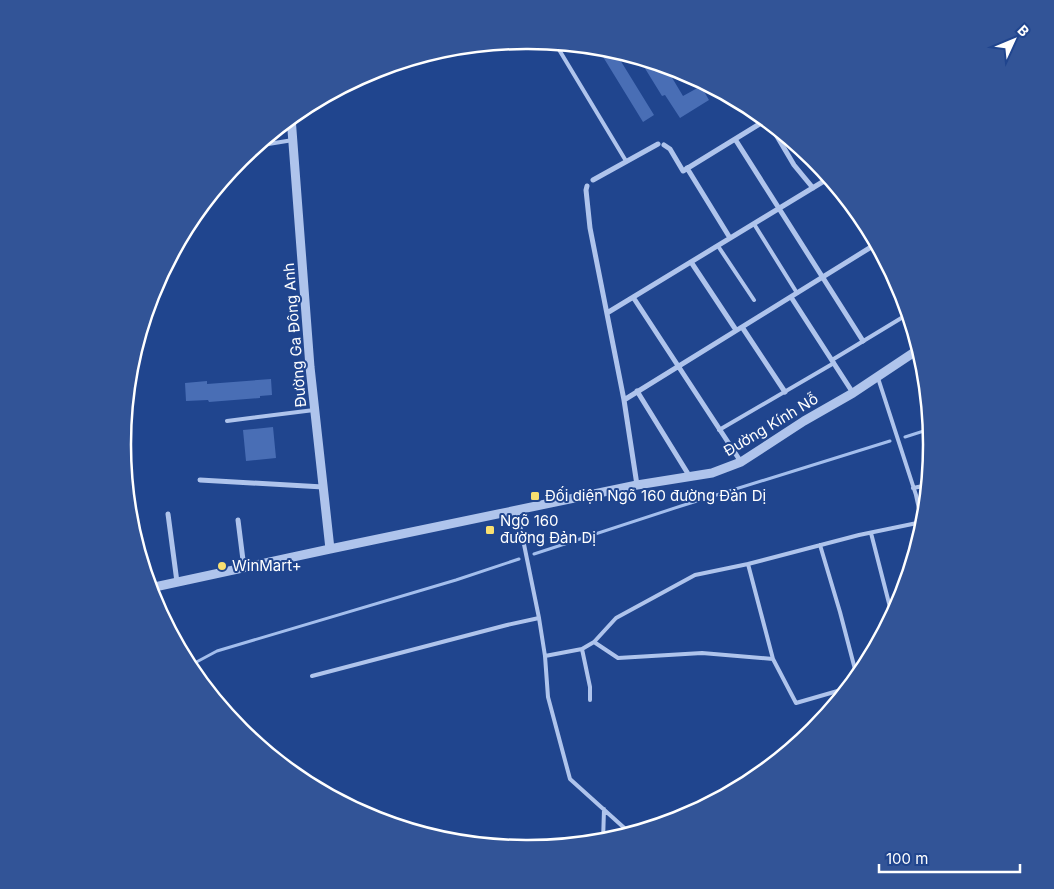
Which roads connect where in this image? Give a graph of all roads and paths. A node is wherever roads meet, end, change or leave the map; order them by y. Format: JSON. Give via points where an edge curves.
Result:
{"nodes":[{"id":1,"x":560,"y":51,"type":"edge"},
{"id":2,"x":760,"y":125,"type":"edge"},
{"id":3,"x":292,"y":127,"type":"edge"},
{"id":4,"x":735,"y":139,"type":"junction"},
{"id":5,"x":778,"y":139,"type":"edge"},
{"id":6,"x":293,"y":140,"type":"junction"},
{"id":7,"x":270,"y":144,"type":"edge"},
{"id":8,"x":658,"y":144,"type":"dead end"},
{"id":9,"x":664,"y":145,"type":"dead end"},
{"id":10,"x":626,"y":161,"type":"junction"},
{"id":11,"x":687,"y":168,"type":"junction"},
{"id":12,"x":593,"y":180,"type":"dead end"},
{"id":13,"x":823,"y":182,"type":"edge"},
{"id":14,"x":587,"y":186,"type":"dead end"},
{"id":15,"x":813,"y":188,"type":"junction"},
{"id":16,"x":779,"y":208,"type":"junction"},
{"id":17,"x":754,"y":224,"type":"junction"},
{"id":18,"x":730,"y":238,"type":"junction"},
{"id":19,"x":718,"y":246,"type":"junction"},
{"id":20,"x":870,"y":248,"type":"edge"},
{"id":21,"x":691,"y":262,"type":"junction"},
{"id":22,"x":822,"y":277,"type":"junction"},
{"id":23,"x":797,"y":293,"type":"junction"},
{"id":24,"x":633,"y":297,"type":"junction"},
{"id":25,"x":790,"y":297,"type":"junction"},
{"id":26,"x":754,"y":300,"type":"dead end"},
{"id":27,"x":607,"y":313,"type":"junction"},
{"id":28,"x":902,"y":318,"type":"edge"},
{"id":29,"x":742,"y":327,"type":"junction"},
{"id":30,"x":736,"y":330,"type":"junction"},
{"id":31,"x":863,"y":341,"type":"junction"},
{"id":32,"x":912,"y":354,"type":"edge"},
{"id":33,"x":833,"y":361,"type":"junction"},
{"id":34,"x":678,"y":366,"type":"junction"},
{"id":35,"x":878,"y":376,"type":"junction"},
{"id":36,"x":637,"y":392,"type":"junction"},
{"id":37,"x":785,"y":392,"type":"junction"},
{"id":38,"x":853,"y":392,"type":"junction"},
{"id":39,"x":624,"y":400,"type":"junction"},
{"id":40,"x":315,"y":410,"type":"junction"},
{"id":41,"x":227,"y":421,"type":"dead end"},
{"id":42,"x":719,"y":430,"type":"junction"},
{"id":43,"x":741,"y":462,"type":"junction"},
{"id":44,"x":690,"y":477,"type":"junction"},
{"id":45,"x":200,"y":480,"type":"dead end"},
{"id":46,"x":636,"y":485,"type":"junction"},
{"id":47,"x":323,"y":487,"type":"junction"},
{"id":48,"x":920,"y":487,"type":"edge"},
{"id":49,"x":913,"y":488,"type":"junction"},
{"id":50,"x":917,"y":506,"type":"edge"},
{"id":51,"x":517,"y":510,"type":"junction"},
{"id":52,"x":168,"y":514,"type":"dead end"},
{"id":53,"x":238,"y":520,"type":"dead end"},
{"id":54,"x":914,"y":525,"type":"edge"},
{"id":55,"x":870,"y":533,"type":"junction"},
{"id":56,"x":820,"y":545,"type":"junction"},
{"id":57,"x":330,"y":549,"type":"junction"},
{"id":58,"x":748,"y":564,"type":"junction"},
{"id":59,"x":244,"y":568,"type":"junction"},
{"id":60,"x":177,"y":582,"type":"junction"},
{"id":61,"x":157,"y":586,"type":"edge"},
{"id":62,"x":889,"y":604,"type":"edge"},
{"id":63,"x":539,"y":618,"type":"junction"},
{"id":64,"x":594,"y":642,"type":"junction"},
{"id":65,"x":582,"y":649,"type":"junction"},
{"id":66,"x":546,"y":656,"type":"junction"},
{"id":67,"x":773,"y":658,"type":"junction"},
{"id":68,"x":854,"y":666,"type":"edge"},
{"id":69,"x":312,"y":676,"type":"dead end"},
{"id":70,"x":836,"y":692,"type":"edge"},
{"id":71,"x":590,"y":700,"type":"dead end"},
{"id":72,"x":604,"y":809,"type":"junction"},
{"id":73,"x":625,"y":828,"type":"edge"},
{"id":74,"x":603,"y":833,"type":"edge"}],
"edges":[{"from":1,"to":10,"type":"lane"},
{"from":2,"to":4,"type":"street"},
{"from":3,"to":6,"type":"street","name":"Đường Ga Đông Anh"},
{"from":4,"to":11,"type":"street"},
{"from":4,"to":16,"type":"street"},
{"from":5,"to":15,"type":"street"},
{"from":6,"to":7,"type":"lane"},
{"from":6,"to":40,"type":"street","name":"Đường Ga Đông Anh"},
{"from":8,"to":10,"type":"street"},
{"from":9,"to":11,"type":"street","via":[[683,171]]},
{"from":10,"to":12,"type":"street"},
{"from":11,"to":18,"type":"street"},
{"from":13,"to":15,"type":"street"},
{"from":14,"to":27,"type":"street","via":[[590,228]]},
{"from":15,"to":16,"type":"street"},
{"from":16,"to":17,"type":"street"},
{"from":16,"to":22,"type":"street"},
{"from":17,"to":18,"type":"street"},
{"from":17,"to":23,"type":"lane"},
{"from":18,"to":19,"type":"street"},
{"from":19,"to":21,"type":"street"},
{"from":19,"to":26,"type":"lane"},
{"from":20,"to":22,"type":"street"},
{"from":21,"to":24,"type":"street"},
{"from":21,"to":30,"type":"street"},
{"from":22,"to":23,"type":"street"},
{"from":22,"to":31,"type":"street"},
{"from":23,"to":25,"type":"street"},
{"from":24,"to":27,"type":"street"},
{"from":24,"to":34,"type":"street"},
{"from":25,"to":29,"type":"street"},
{"from":25,"to":33,"type":"street"},
{"from":27,"to":39,"type":"street"},
{"from":28,"to":31,"type":"lane"},
{"from":29,"to":30,"type":"street"},
{"from":29,"to":37,"type":"street"},
{"from":30,"to":34,"type":"street"},
{"from":31,"to":33,"type":"lane"},
{"from":32,"to":35,"type":"street","name":"Đường Kính Nỗ"},
{"from":33,"to":37,"type":"lane"},
{"from":33,"to":38,"type":"street"},
{"from":34,"to":36,"type":"street"},
{"from":34,"to":42,"type":"street"},
{"from":35,"to":38,"type":"street","name":"Đường Kính Nỗ"},
{"from":35,"to":49,"type":"lane"},
{"from":36,"to":39,"type":"street"},
{"from":36,"to":44,"type":"street"},
{"from":37,"to":42,"type":"lane"},
{"from":38,"to":43,"type":"street","name":"Đường Kính Nỗ"},
{"from":39,"to":46,"type":"street"},
{"from":40,"to":41,"type":"lane"},
{"from":40,"to":47,"type":"street","name":"Đường Ga Đông Anh"},
{"from":42,"to":43,"type":"street"},
{"from":43,"to":44,"type":"street","name":"Đường Kính Nỗ"},
{"from":44,"to":46,"type":"street","name":"Đường Kính Nỗ"},
{"from":45,"to":47,"type":"street"},
{"from":46,"to":51,"type":"street","name":"Đường Kính Nỗ"},
{"from":47,"to":57,"type":"street","name":"Đường Ga Đông Anh"},
{"from":48,"to":49,"type":"lane"},
{"from":49,"to":50,"type":"lane"},
{"from":51,"to":57,"type":"street","name":"Đường Kính Nỗ"},
{"from":51,"to":63,"type":"lane"},
{"from":52,"to":60,"type":"street"},
{"from":53,"to":59,"type":"street"},
{"from":54,"to":55,"type":"lane"},
{"from":55,"to":56,"type":"lane"},
{"from":55,"to":62,"type":"lane"},
{"from":56,"to":58,"type":"lane"},
{"from":56,"to":68,"type":"lane"},
{"from":57,"to":59,"type":"street","name":"Đường Kính Nỗ"},
{"from":58,"to":64,"type":"lane","via":[[695,575],[616,618]]},
{"from":58,"to":67,"type":"lane"},
{"from":59,"to":60,"type":"street","name":"Đường Kính Nỗ"},
{"from":60,"to":61,"type":"street","name":"Đường Kính Nỗ"},
{"from":63,"to":66,"type":"lane"},
{"from":63,"to":69,"type":"lane"},
{"from":64,"to":65,"type":"lane"},
{"from":64,"to":67,"type":"lane","via":[[618,658],[702,653]]},
{"from":65,"to":66,"type":"lane"},
{"from":65,"to":71,"type":"lane"},
{"from":66,"to":72,"type":"lane","via":[[548,697],[570,779]]},
{"from":67,"to":70,"type":"lane","via":[[796,703]]},
{"from":72,"to":73,"type":"lane"},
{"from":72,"to":74,"type":"lane"}]}
